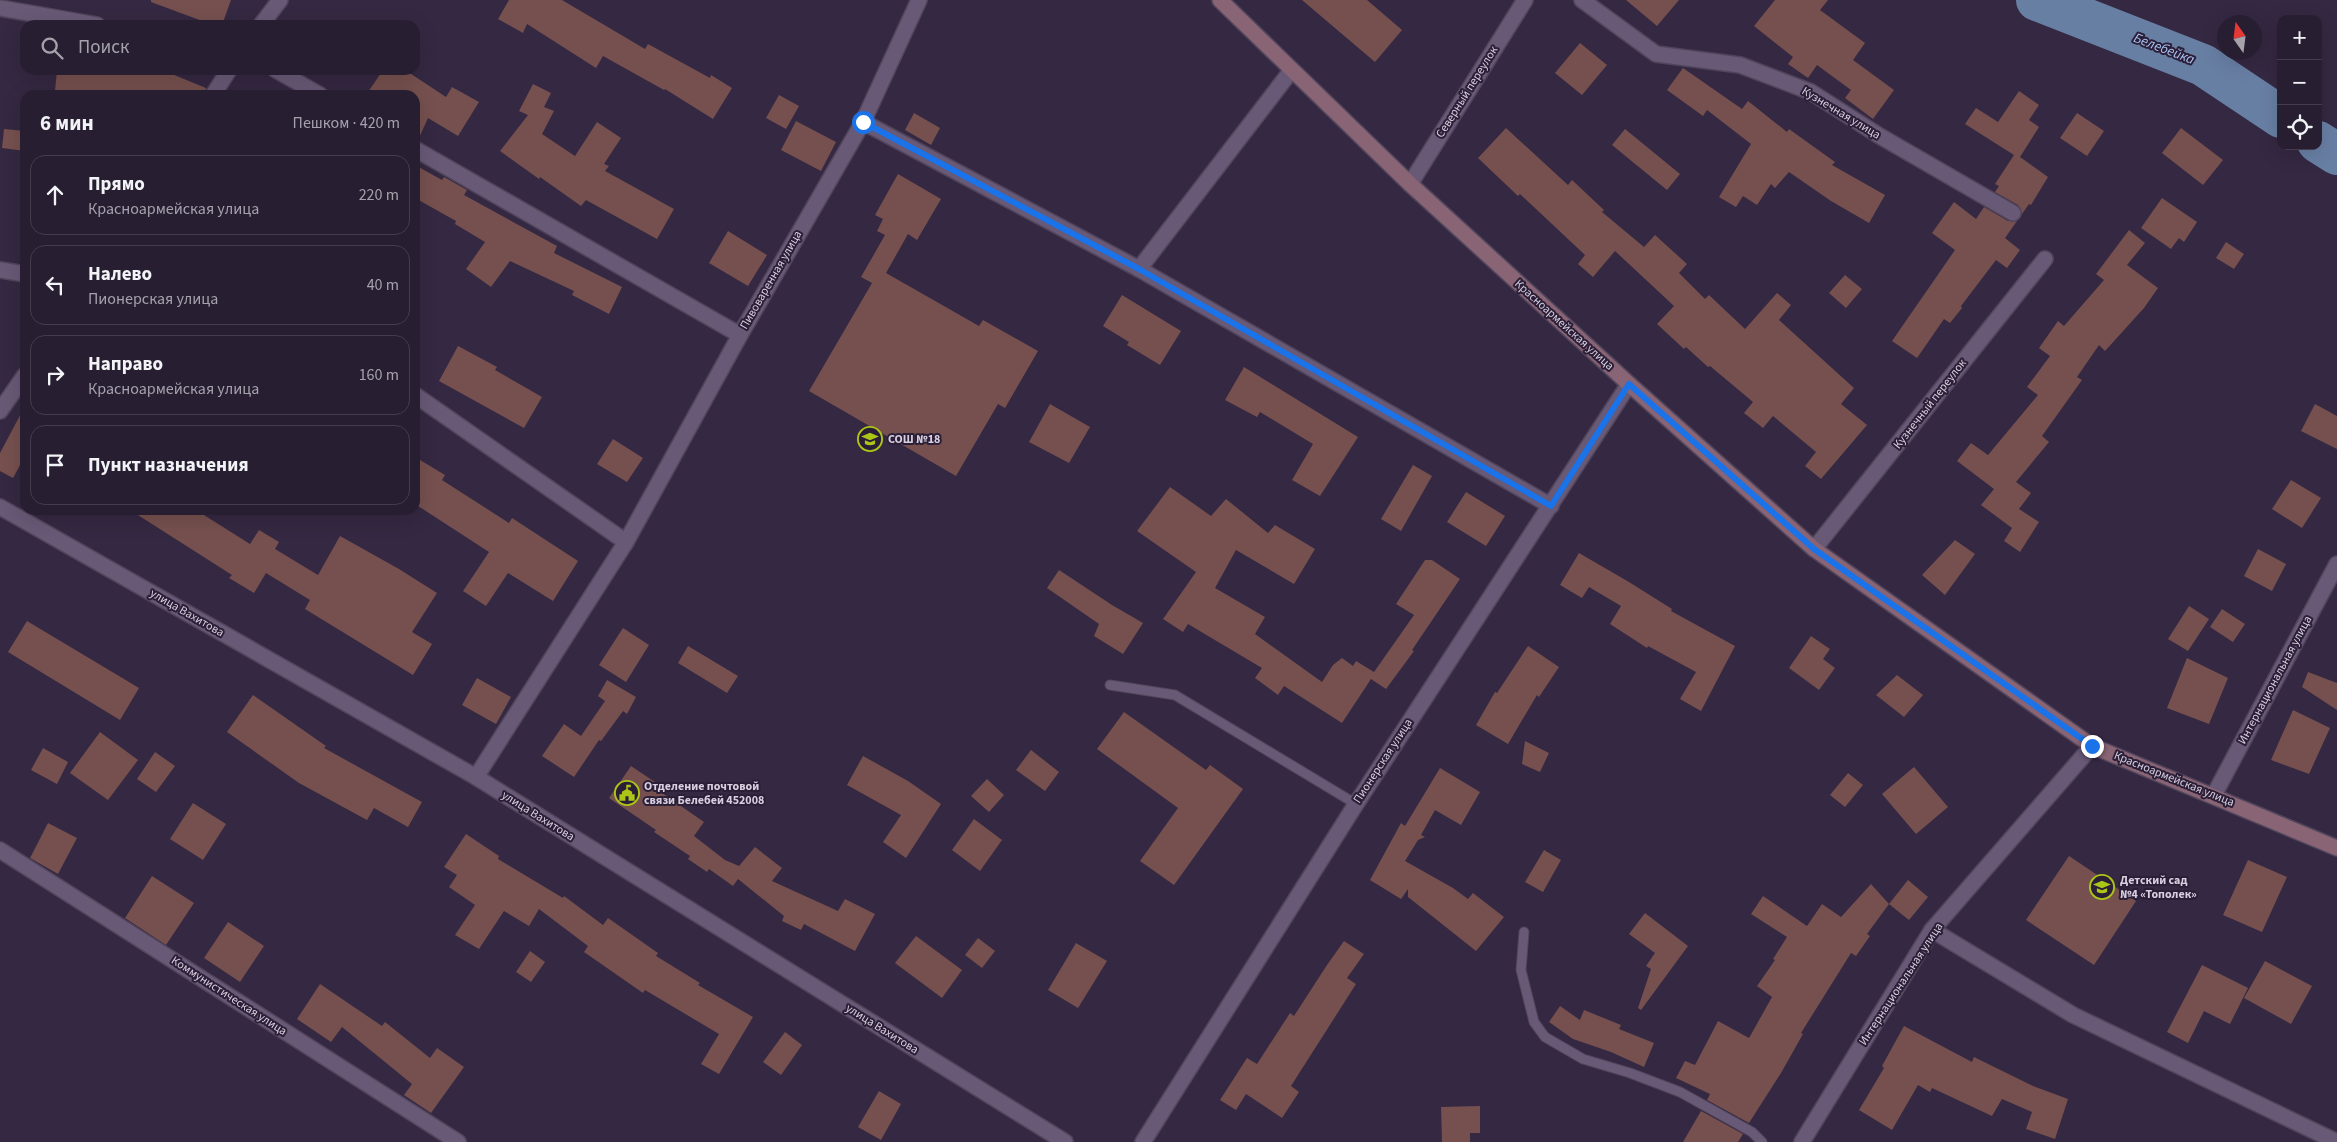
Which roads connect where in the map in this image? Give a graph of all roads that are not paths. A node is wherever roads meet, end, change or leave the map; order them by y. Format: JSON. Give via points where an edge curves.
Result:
{"nodes":[{"id":1,"x":280,"y":0,"type":"edge"},
{"id":2,"x":919,"y":0,"type":"edge"},
{"id":3,"x":1220,"y":0,"type":"edge"},
{"id":4,"x":1525,"y":0,"type":"edge"},
{"id":5,"x":1582,"y":0,"type":"edge"},
{"id":6,"x":0,"y":8,"type":"edge"},
{"id":7,"x":68,"y":20,"type":"edge"},
{"id":8,"x":265,"y":20,"type":"edge"},
{"id":9,"x":1291,"y":71,"type":"junction"},
{"id":10,"x":226,"y":75,"type":"edge"},
{"id":11,"x":285,"y":75,"type":"edge"},
{"id":12,"x":216,"y":90,"type":"edge"},
{"id":13,"x":311,"y":90,"type":"edge"},
{"id":14,"x":863,"y":122,"type":"junction"},
{"id":15,"x":420,"y":152,"type":"edge"},
{"id":16,"x":1410,"y":184,"type":"junction"},
{"id":17,"x":2013,"y":213,"type":"dead end"},
{"id":18,"x":2045,"y":259,"type":"dead end"},
{"id":19,"x":1139,"y":269,"type":"junction"},
{"id":20,"x":0,"y":270,"type":"edge"},
{"id":21,"x":20,"y":273,"type":"edge"},
{"id":22,"x":740,"y":335,"type":"junction"},
{"id":23,"x":20,"y":382,"type":"edge"},
{"id":24,"x":1629,"y":384,"type":"junction"},
{"id":25,"x":420,"y":398,"type":"edge"},
{"id":26,"x":0,"y":411,"type":"edge"},
{"id":27,"x":1551,"y":506,"type":"junction"},
{"id":28,"x":0,"y":507,"type":"edge"},
{"id":29,"x":626,"y":542,"type":"junction"},
{"id":30,"x":1814,"y":549,"type":"junction"},
{"id":31,"x":2337,"y":564,"type":"edge"},
{"id":32,"x":1110,"y":685,"type":"dead end"},
{"id":33,"x":2092,"y":746,"type":"junction"},
{"id":34,"x":476,"y":777,"type":"junction"},
{"id":35,"x":2214,"y":795,"type":"junction"},
{"id":36,"x":1356,"y":804,"type":"junction"},
{"id":37,"x":2337,"y":848,"type":"edge"},
{"id":38,"x":0,"y":850,"type":"edge"},
{"id":39,"x":1932,"y":930,"type":"junction"},
{"id":40,"x":1524,"y":932,"type":"dead end"},
{"id":41,"x":458,"y":1142,"type":"edge"},
{"id":42,"x":1065,"y":1142,"type":"edge"},
{"id":43,"x":1143,"y":1142,"type":"edge"},
{"id":44,"x":1762,"y":1142,"type":"edge"},
{"id":45,"x":1802,"y":1142,"type":"edge"},
{"id":46,"x":2337,"y":1142,"type":"edge"}],
"edges":[{"from":1,"to":8,"type":"street"},
{"from":2,"to":14,"type":"street","name":"Пивоваренная улица"},
{"from":3,"to":9,"type":"main road","name":"Красноармейская улица"},
{"from":4,"to":16,"type":"street","name":"Северный переулок"},
{"from":5,"to":17,"type":"street","name":"Кузнечная улица","via":[[1656,54],[1740,65],[1811,92]]},
{"from":6,"to":7,"type":"street"},
{"from":9,"to":16,"type":"main road","name":"Красноармейская улица"},
{"from":9,"to":19,"type":"street"},
{"from":10,"to":12,"type":"street"},
{"from":11,"to":13,"type":"street"},
{"from":14,"to":19,"type":"street"},
{"from":14,"to":22,"type":"street","name":"Пивоваренная улица"},
{"from":15,"to":22,"type":"street","name":"Пивоваренная улица"},
{"from":16,"to":24,"type":"main road","name":"Красноармейская улица"},
{"from":18,"to":30,"type":"street","name":"Кузнечный переулок"},
{"from":19,"to":27,"type":"street"},
{"from":20,"to":21,"type":"street"},
{"from":22,"to":29,"type":"street"},
{"from":23,"to":26,"type":"street"},
{"from":24,"to":27,"type":"street","name":"Пионерская улица"},
{"from":24,"to":30,"type":"main road","name":"Красноармейская улица"},
{"from":25,"to":29,"type":"street"},
{"from":27,"to":36,"type":"street","name":"Пионерская улица"},
{"from":28,"to":34,"type":"street","name":"улица Вахитова"},
{"from":29,"to":34,"type":"street"},
{"from":30,"to":33,"type":"main road","name":"Красноармейская улица"},
{"from":31,"to":35,"type":"street","name":"Интернациональная улица"},
{"from":32,"to":36,"type":"lane","via":[[1176,695]]},
{"from":33,"to":35,"type":"main road","name":"Красноармейская улица"},
{"from":33,"to":39,"type":"street","name":"Интернациональная улица"},
{"from":34,"to":42,"type":"street","name":"улица Вахитова"},
{"from":35,"to":37,"type":"main road","name":"Красноармейская улица"},
{"from":36,"to":43,"type":"street","name":"Пионерская улица"},
{"from":38,"to":41,"type":"street","name":"Коммунистическая улица"},
{"from":39,"to":45,"type":"street","name":"Интернациональная улица"},
{"from":39,"to":46,"type":"street","via":[[2073,1015]]},
{"from":40,"to":44,"type":"lane","via":[[1521,970],[1534,1022],[1545,1037],[1583,1059],[1680,1092],[1752,1132]]}]}
